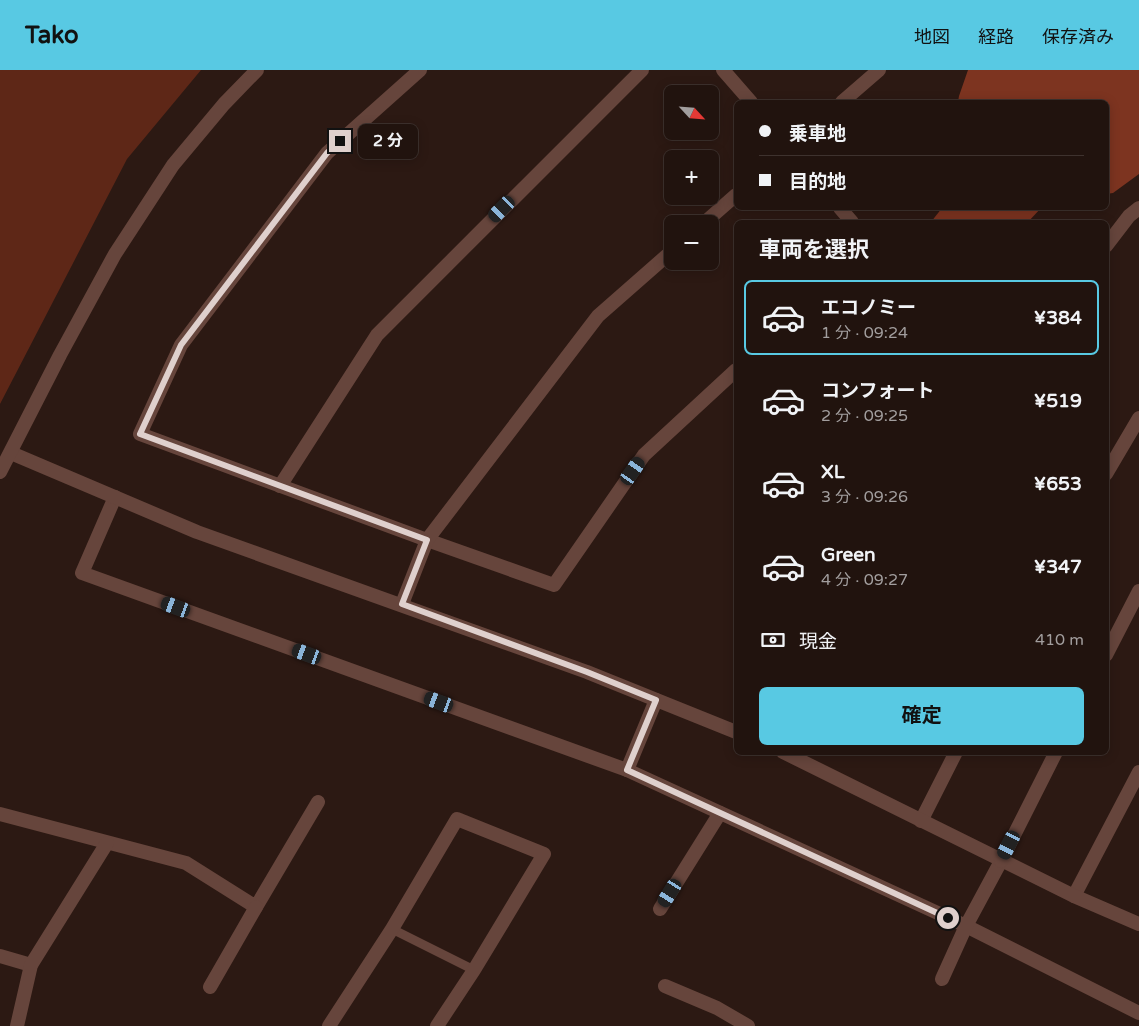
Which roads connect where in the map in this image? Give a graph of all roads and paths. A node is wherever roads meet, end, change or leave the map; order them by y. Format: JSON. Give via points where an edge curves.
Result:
{"nodes":[{"id":1,"x":257,"y":70,"type":"edge"},
{"id":2,"x":420,"y":70,"type":"edge"},
{"id":3,"x":642,"y":70,"type":"edge"},
{"id":4,"x":723,"y":70,"type":"edge"},
{"id":5,"x":879,"y":70,"type":"edge"},
{"id":6,"x":749,"y":100,"type":"edge"},
{"id":7,"x":844,"y":100,"type":"edge"},
{"id":8,"x":734,"y":197,"type":"edge"},
{"id":9,"x":1139,"y":208,"type":"edge"},
{"id":10,"x":842,"y":210,"type":"edge"},
{"id":11,"x":713,"y":215,"type":"edge"},
{"id":12,"x":850,"y":220,"type":"edge"},
{"id":13,"x":1109,"y":242,"type":"edge"},
{"id":14,"x":664,"y":258,"type":"edge"},
{"id":15,"x":734,"y":372,"type":"edge"},
{"id":16,"x":1139,"y":418,"type":"edge"},
{"id":17,"x":11,"y":453,"type":"junction"},
{"id":18,"x":1109,"y":469,"type":"edge"},
{"id":19,"x":0,"y":472,"type":"edge"},
{"id":20,"x":280,"y":486,"type":"junction"},
{"id":21,"x":115,"y":497,"type":"junction"},
{"id":22,"x":427,"y":540,"type":"junction"},
{"id":23,"x":1139,"y":591,"type":"edge"},
{"id":24,"x":402,"y":604,"type":"junction"},
{"id":25,"x":1109,"y":649,"type":"edge"},
{"id":26,"x":656,"y":700,"type":"junction"},
{"id":27,"x":734,"y":731,"type":"edge"},
{"id":28,"x":788,"y":755,"type":"edge"},
{"id":29,"x":954,"y":755,"type":"edge"},
{"id":30,"x":1054,"y":755,"type":"edge"},
{"id":31,"x":627,"y":770,"type":"junction"},
{"id":32,"x":1139,"y":772,"type":"edge"},
{"id":33,"x":318,"y":802,"type":"dead end"},
{"id":34,"x":720,"y":813,"type":"junction"},
{"id":35,"x":0,"y":814,"type":"edge"},
{"id":36,"x":921,"y":821,"type":"junction"},
{"id":37,"x":107,"y":842,"type":"junction"},
{"id":38,"x":1001,"y":861,"type":"junction"},
{"id":39,"x":1074,"y":896,"type":"junction"},
{"id":40,"x":256,"y":907,"type":"junction"},
{"id":41,"x":660,"y":909,"type":"dead end"},
{"id":42,"x":1139,"y":924,"type":"edge"},
{"id":43,"x":966,"y":926,"type":"junction"},
{"id":44,"x":392,"y":928,"type":"junction"},
{"id":45,"x":0,"y":956,"type":"edge"},
{"id":46,"x":31,"y":965,"type":"junction"},
{"id":47,"x":474,"y":970,"type":"junction"},
{"id":48,"x":942,"y":979,"type":"dead end"},
{"id":49,"x":665,"y":986,"type":"dead end"},
{"id":50,"x":210,"y":987,"type":"dead end"},
{"id":51,"x":1139,"y":1013,"type":"edge"},
{"id":52,"x":17,"y":1026,"type":"edge"},
{"id":53,"x":329,"y":1026,"type":"edge"},
{"id":54,"x":437,"y":1026,"type":"edge"},
{"id":55,"x":748,"y":1026,"type":"edge"}],
"edges":[{"from":1,"to":17,"type":"street","via":[[173,165],[115,254]]},
{"from":2,"to":20,"type":"street","via":[[321,160],[181,345],[140,434]]},
{"from":3,"to":20,"type":"street","via":[[377,335]]},
{"from":4,"to":6,"type":"street"},
{"from":5,"to":7,"type":"street"},
{"from":8,"to":11,"type":"street"},
{"from":9,"to":13,"type":"street"},
{"from":10,"to":12,"type":"street"},
{"from":14,"to":22,"type":"street","via":[[598,316]]},
{"from":15,"to":22,"type":"street","via":[[644,455],[554,585]]},
{"from":16,"to":18,"type":"street"},
{"from":17,"to":19,"type":"street"},
{"from":17,"to":21,"type":"street"},
{"from":20,"to":22,"type":"street"},
{"from":21,"to":24,"type":"street","via":[[197,532]]},
{"from":21,"to":31,"type":"street","via":[[82,573]]},
{"from":22,"to":24,"type":"street"},
{"from":23,"to":25,"type":"street"},
{"from":24,"to":26,"type":"street"},
{"from":26,"to":27,"type":"street"},
{"from":26,"to":31,"type":"street"},
{"from":28,"to":36,"type":"street"},
{"from":29,"to":36,"type":"street"},
{"from":30,"to":38,"type":"street"},
{"from":31,"to":34,"type":"street"},
{"from":32,"to":39,"type":"street"},
{"from":33,"to":40,"type":"street"},
{"from":34,"to":41,"type":"street"},
{"from":34,"to":43,"type":"street"},
{"from":35,"to":37,"type":"street"},
{"from":36,"to":38,"type":"street"},
{"from":37,"to":40,"type":"street","via":[[186,863]]},
{"from":37,"to":46,"type":"street"},
{"from":38,"to":39,"type":"street"},
{"from":38,"to":43,"type":"street"},
{"from":39,"to":42,"type":"street"},
{"from":40,"to":50,"type":"street"},
{"from":43,"to":48,"type":"street"},
{"from":43,"to":51,"type":"street"},
{"from":44,"to":47,"type":"lane"},
{"from":44,"to":47,"type":"street","via":[[457,819],[544,854]]},
{"from":44,"to":53,"type":"street"},
{"from":45,"to":46,"type":"street"},
{"from":46,"to":52,"type":"street"},
{"from":47,"to":54,"type":"street"},
{"from":49,"to":55,"type":"street","via":[[717,1008]]}]}
